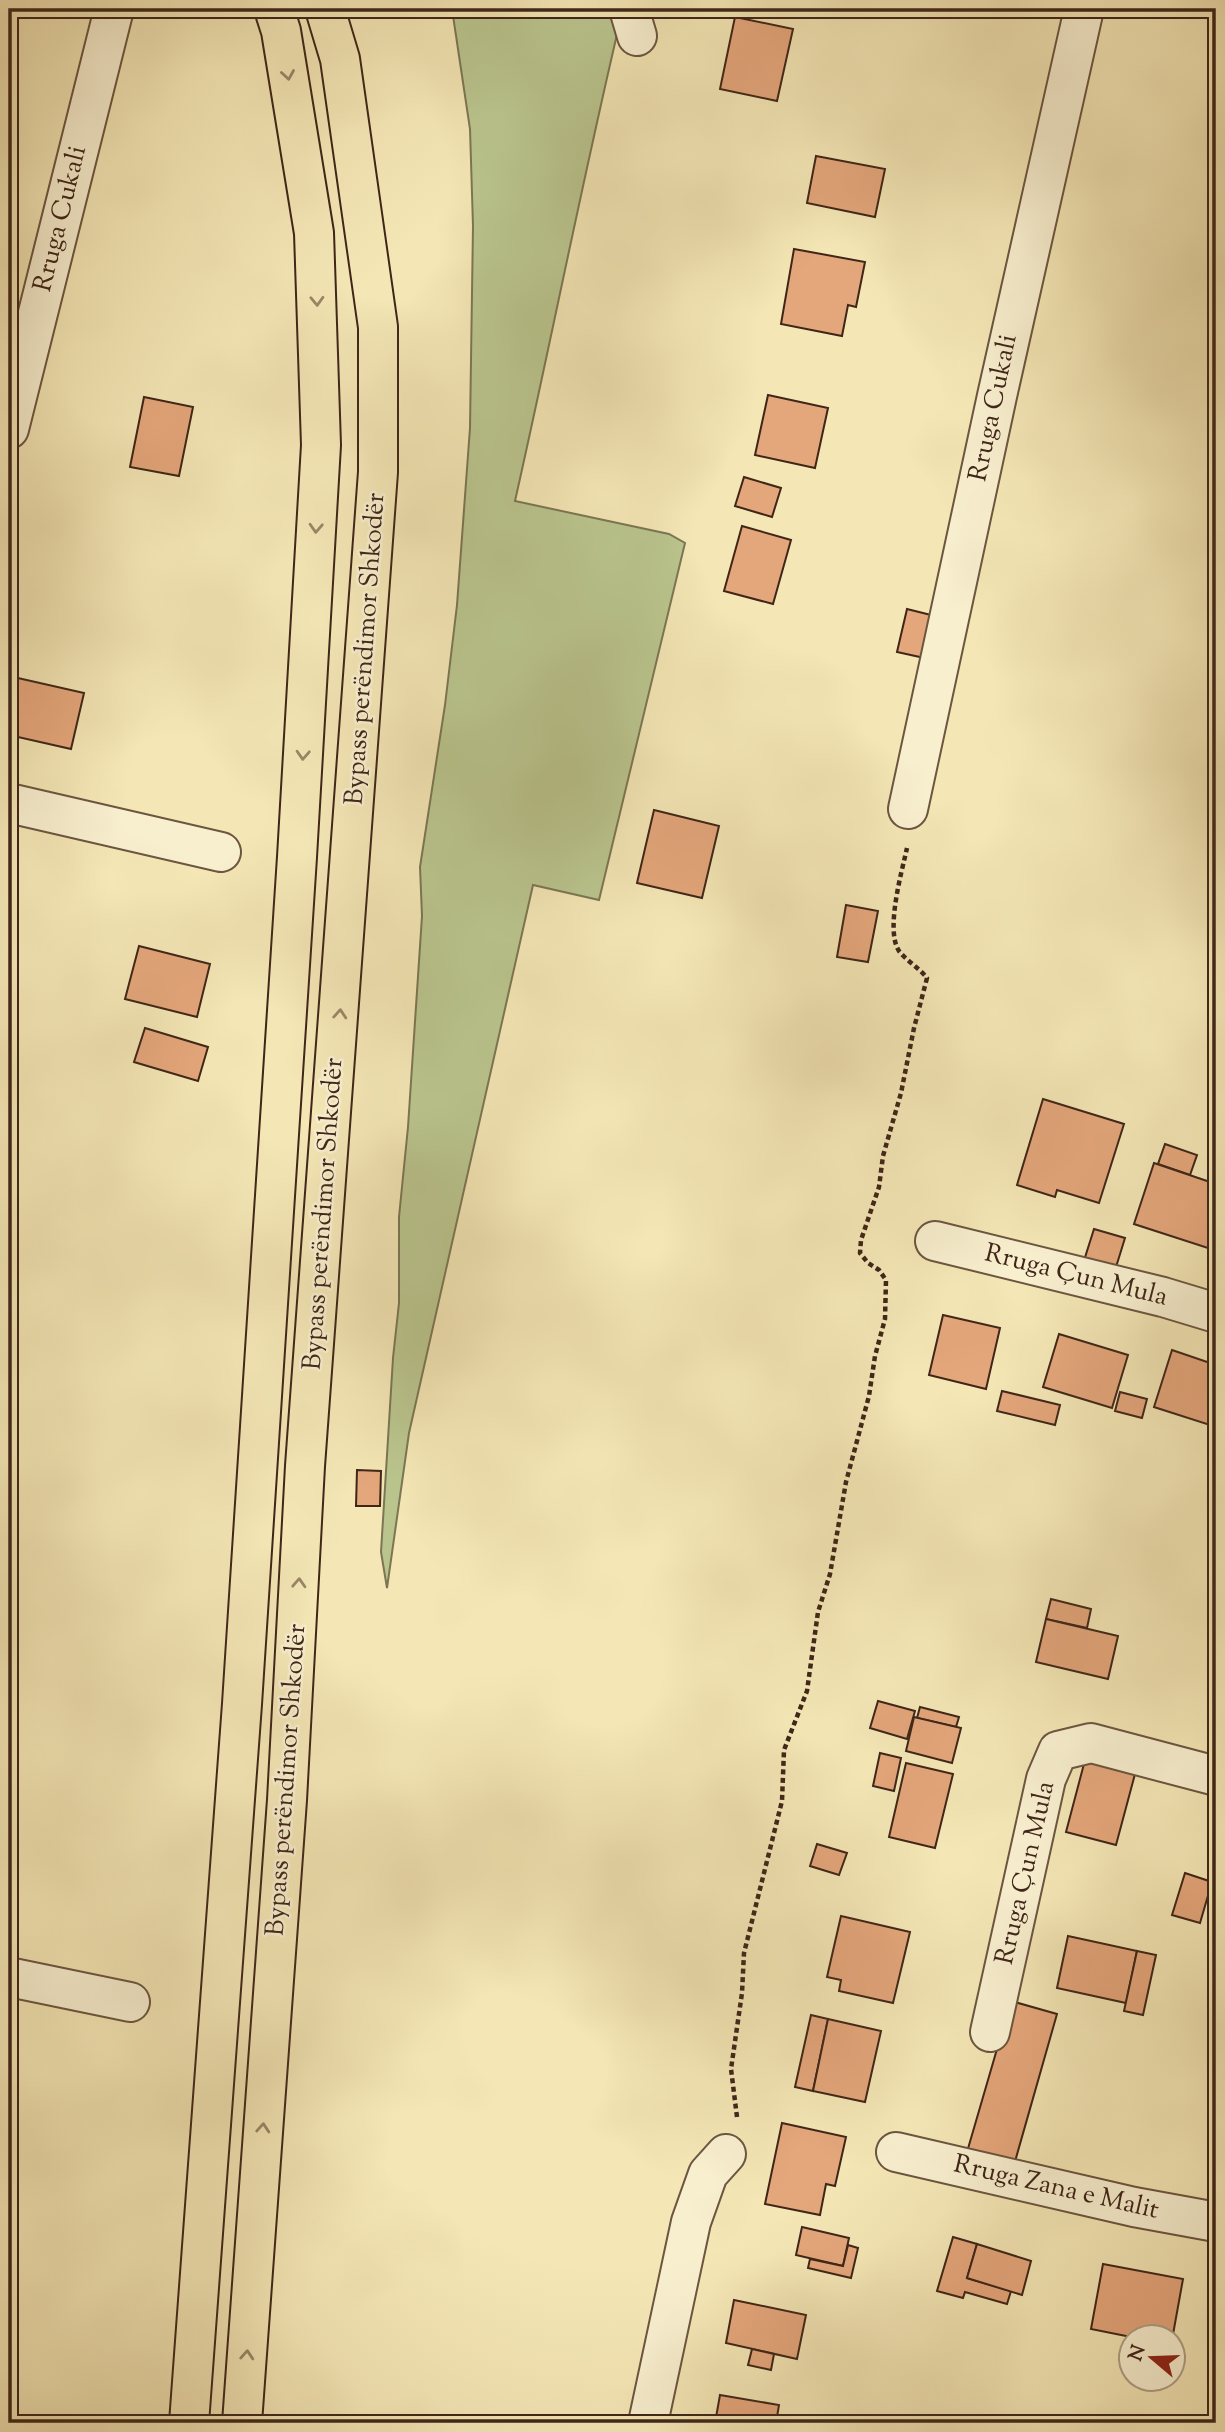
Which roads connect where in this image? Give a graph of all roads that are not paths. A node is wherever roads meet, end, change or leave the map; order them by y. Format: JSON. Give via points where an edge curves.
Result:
{"nodes":[{"id":1,"x":114,"y":9,"type":"edge"},
{"id":2,"x":274,"y":9,"type":"edge"},
{"id":3,"x":325,"y":9,"type":"edge"},
{"id":4,"x":1084,"y":9,"type":"edge"},
{"id":5,"x":9,"y":429,"type":"edge"},
{"id":6,"x":9,"y":803,"type":"edge"},
{"id":7,"x":908,"y":809,"type":"road end"},
{"id":8,"x":221,"y":852,"type":"dead end"},
{"id":9,"x":935,"y":1241,"type":"dead end"},
{"id":10,"x":1216,"y":1313,"type":"edge"},
{"id":11,"x":1216,"y":1776,"type":"edge"},
{"id":12,"x":9,"y":1977,"type":"edge"},
{"id":13,"x":130,"y":2002,"type":"dead end"},
{"id":14,"x":990,"y":2032,"type":"dead end"},
{"id":15,"x":896,"y":2152,"type":"dead end"},
{"id":16,"x":726,"y":2154,"type":"road end"},
{"id":17,"x":1216,"y":2222,"type":"edge"},
{"id":18,"x":189,"y":2423,"type":"edge"},
{"id":19,"x":242,"y":2423,"type":"edge"},
{"id":20,"x":648,"y":2423,"type":"edge"}],
"edges":[{"from":1,"to":5,"type":"street","name":"Rruga Cukali"},
{"from":2,"to":18,"type":"highway","name":"Bypass perëndimor Shkodër","one_way":true,"via":[[314,233],[321,445],[244,1676]]},
{"from":19,"to":3,"type":"highway","name":"Bypass perëndimor Shkodër","one_way":true,"via":[[287,1800],[305,1466],[378,472],[378,327],[340,59]]},
{"from":4,"to":7,"type":"street","name":"Rruga Cukali"},
{"from":6,"to":8,"type":"street"},
{"from":9,"to":10,"type":"street","name":"Rruga Çun Mula"},
{"from":11,"to":14,"type":"street","name":"Rruga Çun Mula","via":[[1091,1743],[1058,1751],[1046,1779]]},
{"from":12,"to":13,"type":"street"},
{"from":15,"to":17,"type":"street","name":"Rruga Zana e Malit"},
{"from":16,"to":20,"type":"street","via":[[708,2174],[691,2222]]}]}
